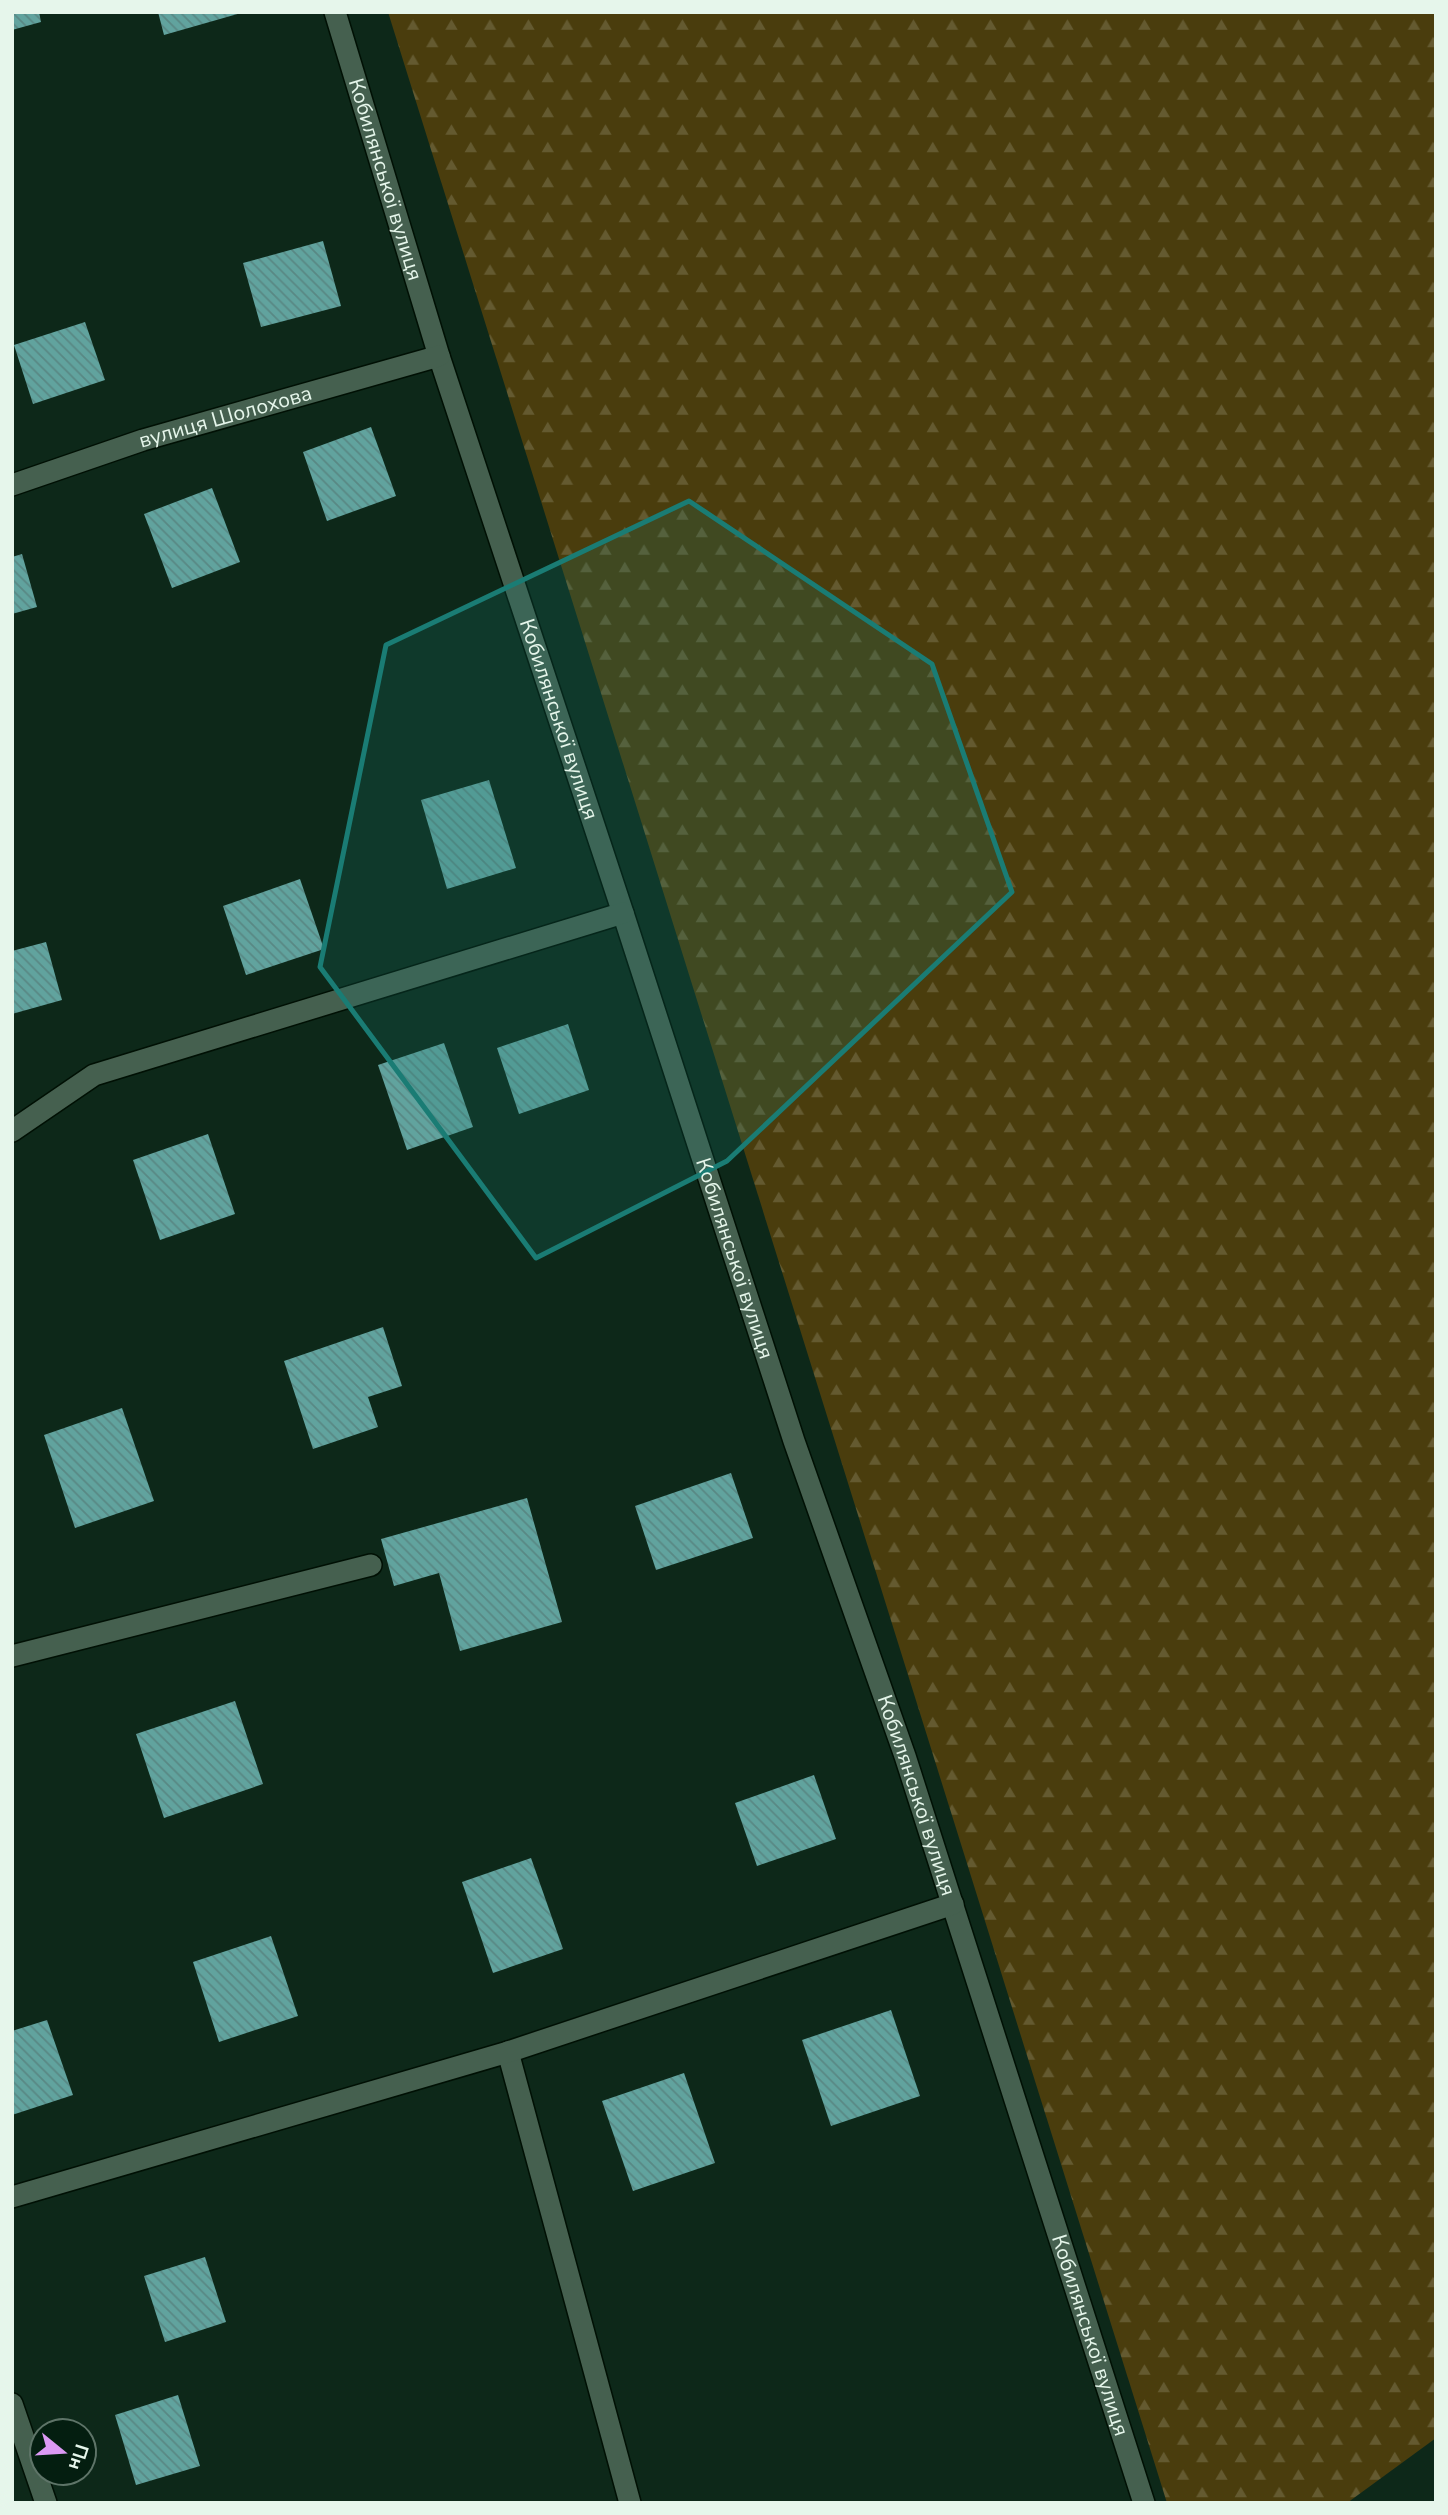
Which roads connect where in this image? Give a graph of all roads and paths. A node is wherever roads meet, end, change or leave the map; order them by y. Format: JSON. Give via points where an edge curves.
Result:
{"nodes":[{"id":1,"x":335,"y":12,"type":"edge"},
{"id":2,"x":439,"y":356,"type":"junction"},
{"id":3,"x":12,"y":485,"type":"edge"},
{"id":4,"x":623,"y":912,"type":"junction"},
{"id":5,"x":12,"y":1131,"type":"edge"},
{"id":6,"x":370,"y":1565,"type":"dead end"},
{"id":7,"x":12,"y":1656,"type":"edge"},
{"id":8,"x":953,"y":1904,"type":"junction"},
{"id":9,"x":509,"y":2052,"type":"junction"},
{"id":10,"x":12,"y":2197,"type":"edge"},
{"id":11,"x":12,"y":2404,"type":"edge"},
{"id":12,"x":46,"y":2503,"type":"edge"},
{"id":13,"x":630,"y":2503,"type":"edge"},
{"id":14,"x":1144,"y":2503,"type":"edge"}],
"edges":[{"from":1,"to":2,"type":"street","name":"Кобилянської вулиця"},
{"from":2,"to":3,"type":"street","name":"вулиця Шолохова","via":[[143,440]]},
{"from":2,"to":4,"type":"street","name":"Кобилянської вулиця"},
{"from":4,"to":5,"type":"street","via":[[94,1075]]},
{"from":4,"to":8,"type":"street","name":"Кобилянської вулиця","via":[[794,1441]]},
{"from":6,"to":7,"type":"street"},
{"from":8,"to":9,"type":"street"},
{"from":8,"to":14,"type":"street","name":"Кобилянської вулиця"},
{"from":9,"to":10,"type":"street"},
{"from":9,"to":13,"type":"street"},
{"from":11,"to":12,"type":"street"}]}
